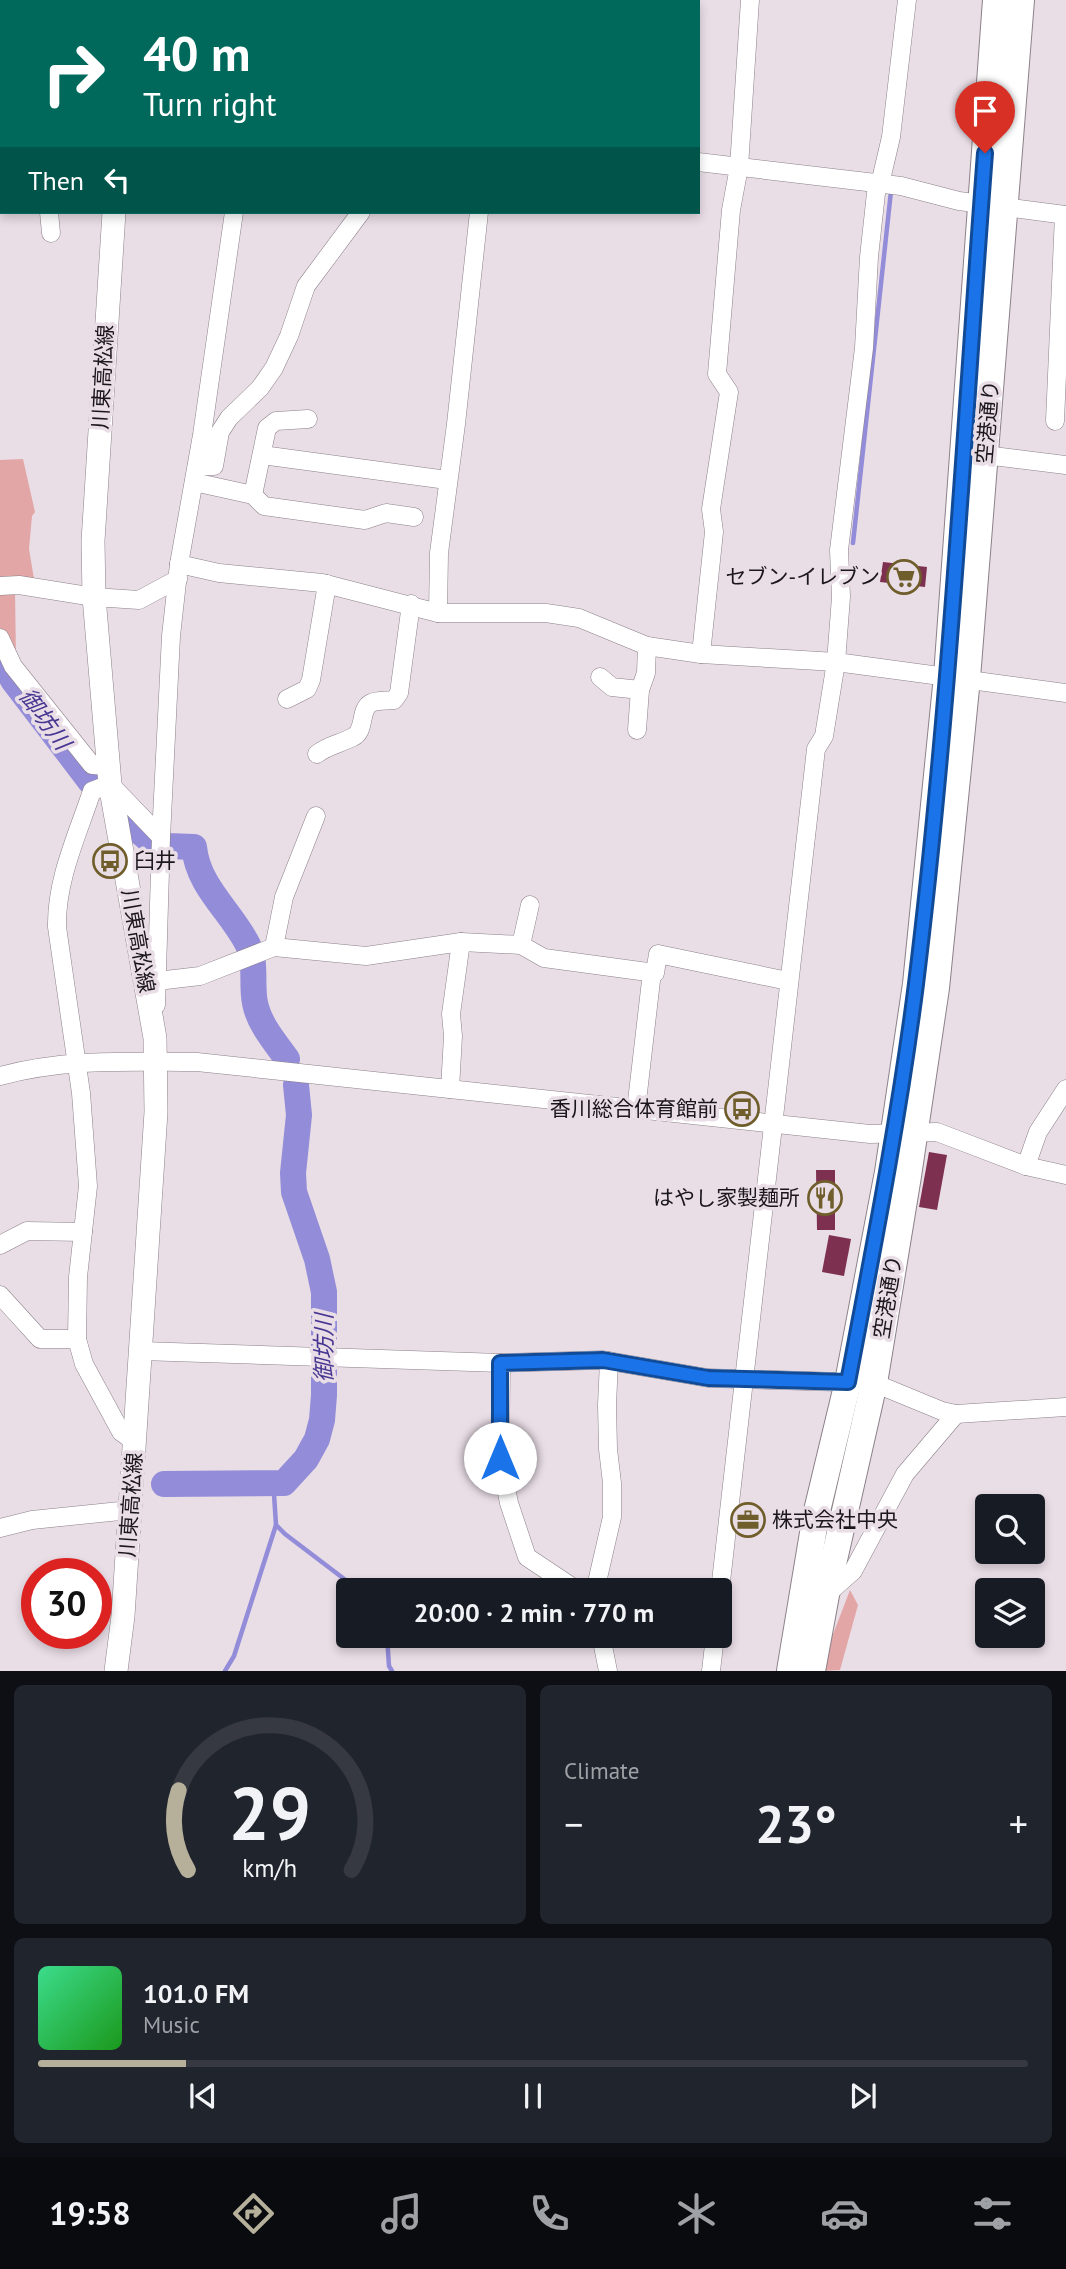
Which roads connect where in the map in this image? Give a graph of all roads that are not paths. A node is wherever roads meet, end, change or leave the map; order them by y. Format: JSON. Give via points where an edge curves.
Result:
{"nodes":[{"id":1,"x":750,"y":0,"type":"edge"},
{"id":2,"x":907,"y":0,"type":"edge"},
{"id":3,"x":996,"y":0,"type":"edge"},
{"id":4,"x":1021,"y":0,"type":"edge"},
{"id":5,"x":700,"y":162,"type":"edge"},
{"id":6,"x":738,"y":167,"type":"junction"},
{"id":7,"x":878,"y":184,"type":"junction"},
{"id":8,"x":993,"y":205,"type":"junction"},
{"id":9,"x":49,"y":214,"type":"edge"},
{"id":10,"x":114,"y":214,"type":"edge"},
{"id":11,"x":234,"y":214,"type":"edge"},
{"id":12,"x":360,"y":214,"type":"edge"},
{"id":13,"x":479,"y":214,"type":"edge"},
{"id":14,"x":1065,"y":215,"type":"edge"},
{"id":15,"x":51,"y":233,"type":"dead end"},
{"id":16,"x":308,"y":419,"type":"dead end"},
{"id":17,"x":1055,"y":421,"type":"dead end"},
{"id":18,"x":262,"y":455,"type":"junction"},
{"id":19,"x":985,"y":455,"type":"junction"},
{"id":20,"x":1066,"y":465,"type":"edge"},
{"id":21,"x":195,"y":474,"type":"junction"},
{"id":22,"x":447,"y":480,"type":"junction"},
{"id":23,"x":253,"y":495,"type":"junction"},
{"id":24,"x":414,"y":517,"type":"dead end"},
{"id":25,"x":179,"y":572,"type":"junction"},
{"id":26,"x":327,"y":584,"type":"junction"},
{"id":27,"x":0,"y":586,"type":"edge"},
{"id":28,"x":94,"y":597,"type":"junction"},
{"id":29,"x":411,"y":604,"type":"junction"},
{"id":30,"x":438,"y":613,"type":"junction"},
{"id":31,"x":0,"y":638,"type":"edge"},
{"id":32,"x":647,"y":646,"type":"junction"},
{"id":33,"x":701,"y":654,"type":"junction"},
{"id":34,"x":836,"y":662,"type":"junction"},
{"id":35,"x":600,"y":677,"type":"dead end"},
{"id":36,"x":957,"y":677,"type":"junction"},
{"id":37,"x":640,"y":690,"type":"junction"},
{"id":38,"x":1066,"y":693,"type":"edge"},
{"id":39,"x":287,"y":699,"type":"dead end"},
{"id":40,"x":637,"y":730,"type":"dead end"},
{"id":41,"x":317,"y":754,"type":"dead end"},
{"id":42,"x":109,"y":775,"type":"junction"},
{"id":43,"x":316,"y":816,"type":"dead end"},
{"id":44,"x":161,"y":837,"type":"junction"},
{"id":45,"x":530,"y":905,"type":"dead end"},
{"id":46,"x":461,"y":942,"type":"junction"},
{"id":47,"x":520,"y":945,"type":"junction"},
{"id":48,"x":274,"y":947,"type":"junction"},
{"id":49,"x":652,"y":972,"type":"junction"},
{"id":50,"x":157,"y":981,"type":"junction"},
{"id":51,"x":788,"y":981,"type":"junction"},
{"id":52,"x":155,"y":1038,"type":"junction"},
{"id":53,"x":75,"y":1062,"type":"junction"},
{"id":54,"x":156,"y":1062,"type":"junction"},
{"id":55,"x":0,"y":1076,"type":"edge"},
{"id":56,"x":450,"y":1089,"type":"junction"},
{"id":57,"x":1066,"y":1089,"type":"edge"},
{"id":58,"x":636,"y":1110,"type":"junction"},
{"id":59,"x":774,"y":1124,"type":"junction"},
{"id":60,"x":904,"y":1133,"type":"junction"},
{"id":61,"x":1026,"y":1166,"type":"junction"},
{"id":62,"x":1066,"y":1175,"type":"edge"},
{"id":63,"x":83,"y":1233,"type":"junction"},
{"id":64,"x":0,"y":1245,"type":"edge"},
{"id":65,"x":0,"y":1295,"type":"edge"},
{"id":66,"x":77,"y":1339,"type":"junction"},
{"id":67,"x":141,"y":1351,"type":"junction"},
{"id":68,"x":609,"y":1361,"type":"junction"},
{"id":69,"x":500,"y":1363,"type":"junction"},
{"id":70,"x":743,"y":1379,"type":"junction"},
{"id":71,"x":861,"y":1383,"type":"junction"},
{"id":72,"x":1066,"y":1407,"type":"edge"},
{"id":73,"x":956,"y":1414,"type":"junction"},
{"id":74,"x":135,"y":1443,"type":"junction"},
{"id":75,"x":130,"y":1510,"type":"junction"},
{"id":76,"x":0,"y":1528,"type":"edge"},
{"id":77,"x":558,"y":1578,"type":"edge"},
{"id":78,"x":598,"y":1578,"type":"edge"},
{"id":79,"x":721,"y":1578,"type":"edge"},
{"id":80,"x":826,"y":1595,"type":"junction"},
{"id":81,"x":603,"y":1648,"type":"edge"},
{"id":82,"x":714,"y":1648,"type":"edge"},
{"id":83,"x":116,"y":1671,"type":"edge"},
{"id":84,"x":608,"y":1671,"type":"edge"},
{"id":85,"x":711,"y":1671,"type":"edge"},
{"id":86,"x":790,"y":1671,"type":"edge"},
{"id":87,"x":812,"y":1671,"type":"edge"}],
"edges":[{"from":1,"to":6,"type":"street"},
{"from":2,"to":7,"type":"street","via":[[891,137]]},
{"from":3,"to":8,"type":"highway","name":"空港通り"},
{"from":4,"to":8,"type":"highway","name":"空港通り"},
{"from":5,"to":6,"type":"street"},
{"from":6,"to":7,"type":"street"},
{"from":6,"to":33,"type":"street","via":[[717,374],[729,392],[711,509],[714,532]]},
{"from":7,"to":8,"type":"street"},
{"from":7,"to":34,"type":"street","via":[[839,550]]},
{"from":8,"to":14,"type":"street"},
{"from":8,"to":19,"type":"highway","name":"空港通り"},
{"from":8,"to":36,"type":"highway","name":"空港通り"},
{"from":9,"to":15,"type":"street"},
{"from":10,"to":28,"type":"main road","name":"川東高松線","via":[[93,541]]},
{"from":11,"to":21,"type":"street"},
{"from":12,"to":21,"type":"street","via":[[306,286],[274,368],[220,432],[214,466]]},
{"from":13,"to":22,"type":"street"},
{"from":14,"to":17,"type":"street"},
{"from":16,"to":18,"type":"street","via":[[276,421],[267,428]]},
{"from":18,"to":22,"type":"street"},
{"from":18,"to":23,"type":"street"},
{"from":19,"to":20,"type":"street"},
{"from":19,"to":36,"type":"highway","name":"空港通り"},
{"from":21,"to":23,"type":"street"},
{"from":21,"to":25,"type":"street"},
{"from":22,"to":30,"type":"street"},
{"from":23,"to":24,"type":"street","via":[[264,506],[365,520],[386,513]]},
{"from":25,"to":26,"type":"street"},
{"from":25,"to":28,"type":"street","via":[[139,600]]},
{"from":25,"to":44,"type":"street","via":[[171,636]]},
{"from":26,"to":29,"type":"street"},
{"from":26,"to":39,"type":"street","via":[[311,680],[307,689]]},
{"from":27,"to":28,"type":"street"},
{"from":28,"to":42,"type":"main road","name":"川東高松線"},
{"from":29,"to":30,"type":"street"},
{"from":29,"to":41,"type":"street","via":[[399,693],[394,700],[371,703],[356,736]]},
{"from":30,"to":32,"type":"street","via":[[546,613],[579,618]]},
{"from":31,"to":42,"type":"street","via":[[13,666],[92,765]]},
{"from":32,"to":33,"type":"street"},
{"from":32,"to":37,"type":"street"},
{"from":33,"to":34,"type":"street"},
{"from":34,"to":36,"type":"street"},
{"from":34,"to":51,"type":"street","via":[[824,736],[816,749]]},
{"from":35,"to":37,"type":"street","via":[[612,687]]},
{"from":36,"to":38,"type":"street"},
{"from":36,"to":60,"type":"highway","name":"空港通り","via":[[936,988]]},
{"from":37,"to":40,"type":"street"},
{"from":42,"to":44,"type":"street"},
{"from":42,"to":52,"type":"main road","name":"川東高松線"},
{"from":42,"to":53,"type":"street","via":[[92,791],[56,903]]},
{"from":43,"to":48,"type":"street","via":[[284,897]]},
{"from":44,"to":50,"type":"street"},
{"from":45,"to":47,"type":"street"},
{"from":46,"to":47,"type":"street"},
{"from":46,"to":48,"type":"street","via":[[366,956]]},
{"from":46,"to":56,"type":"street","via":[[451,1014]]},
{"from":47,"to":49,"type":"street","via":[[544,958]]},
{"from":48,"to":50,"type":"street","via":[[200,976]]},
{"from":49,"to":51,"type":"street","via":[[658,954]]},
{"from":49,"to":58,"type":"street"},
{"from":50,"to":52,"type":"street"},
{"from":51,"to":59,"type":"street"},
{"from":52,"to":54,"type":"main road","name":"川東高松線"},
{"from":53,"to":54,"type":"street"},
{"from":53,"to":55,"type":"street"},
{"from":53,"to":63,"type":"street","via":[[88,1186]]},
{"from":54,"to":56,"type":"street","via":[[197,1062]]},
{"from":54,"to":67,"type":"main road","name":"川東高松線"},
{"from":56,"to":58,"type":"street"},
{"from":57,"to":61,"type":"street","via":[[1038,1132]]},
{"from":58,"to":59,"type":"street"},
{"from":59,"to":60,"type":"street"},
{"from":59,"to":70,"type":"street"},
{"from":60,"to":61,"type":"street","via":[[937,1132]]},
{"from":60,"to":71,"type":"highway","name":"空港通り"},
{"from":61,"to":62,"type":"street"},
{"from":63,"to":64,"type":"street","via":[[27,1231]]},
{"from":63,"to":66,"type":"street"},
{"from":65,"to":66,"type":"street","via":[[40,1339]]},
{"from":66,"to":74,"type":"street","via":[[84,1364],[121,1432]]},
{"from":67,"to":69,"type":"street"},
{"from":67,"to":74,"type":"main road","name":"川東高松線"},
{"from":68,"to":69,"type":"street"},
{"from":68,"to":70,"type":"street","via":[[708,1378]]},
{"from":68,"to":78,"type":"street","via":[[612,1517]]},
{"from":69,"to":77,"type":"street","via":[[500,1458],[509,1503],[527,1557]]},
{"from":70,"to":71,"type":"street"},
{"from":70,"to":79,"type":"street"},
{"from":71,"to":73,"type":"street"},
{"from":71,"to":80,"type":"highway","name":"空港通り"},
{"from":71,"to":86,"type":"highway","name":"空港通り","via":[[816,1515]]},
{"from":72,"to":73,"type":"street"},
{"from":73,"to":80,"type":"street","via":[[905,1474],[853,1570]]},
{"from":74,"to":75,"type":"main road","name":"川東高松線"},
{"from":75,"to":76,"type":"street","via":[[32,1520]]},
{"from":75,"to":83,"type":"main road","name":"川東高松線"},
{"from":80,"to":87,"type":"highway","name":"空港通り"},
{"from":81,"to":84,"type":"street"},
{"from":82,"to":85,"type":"street"}]}
